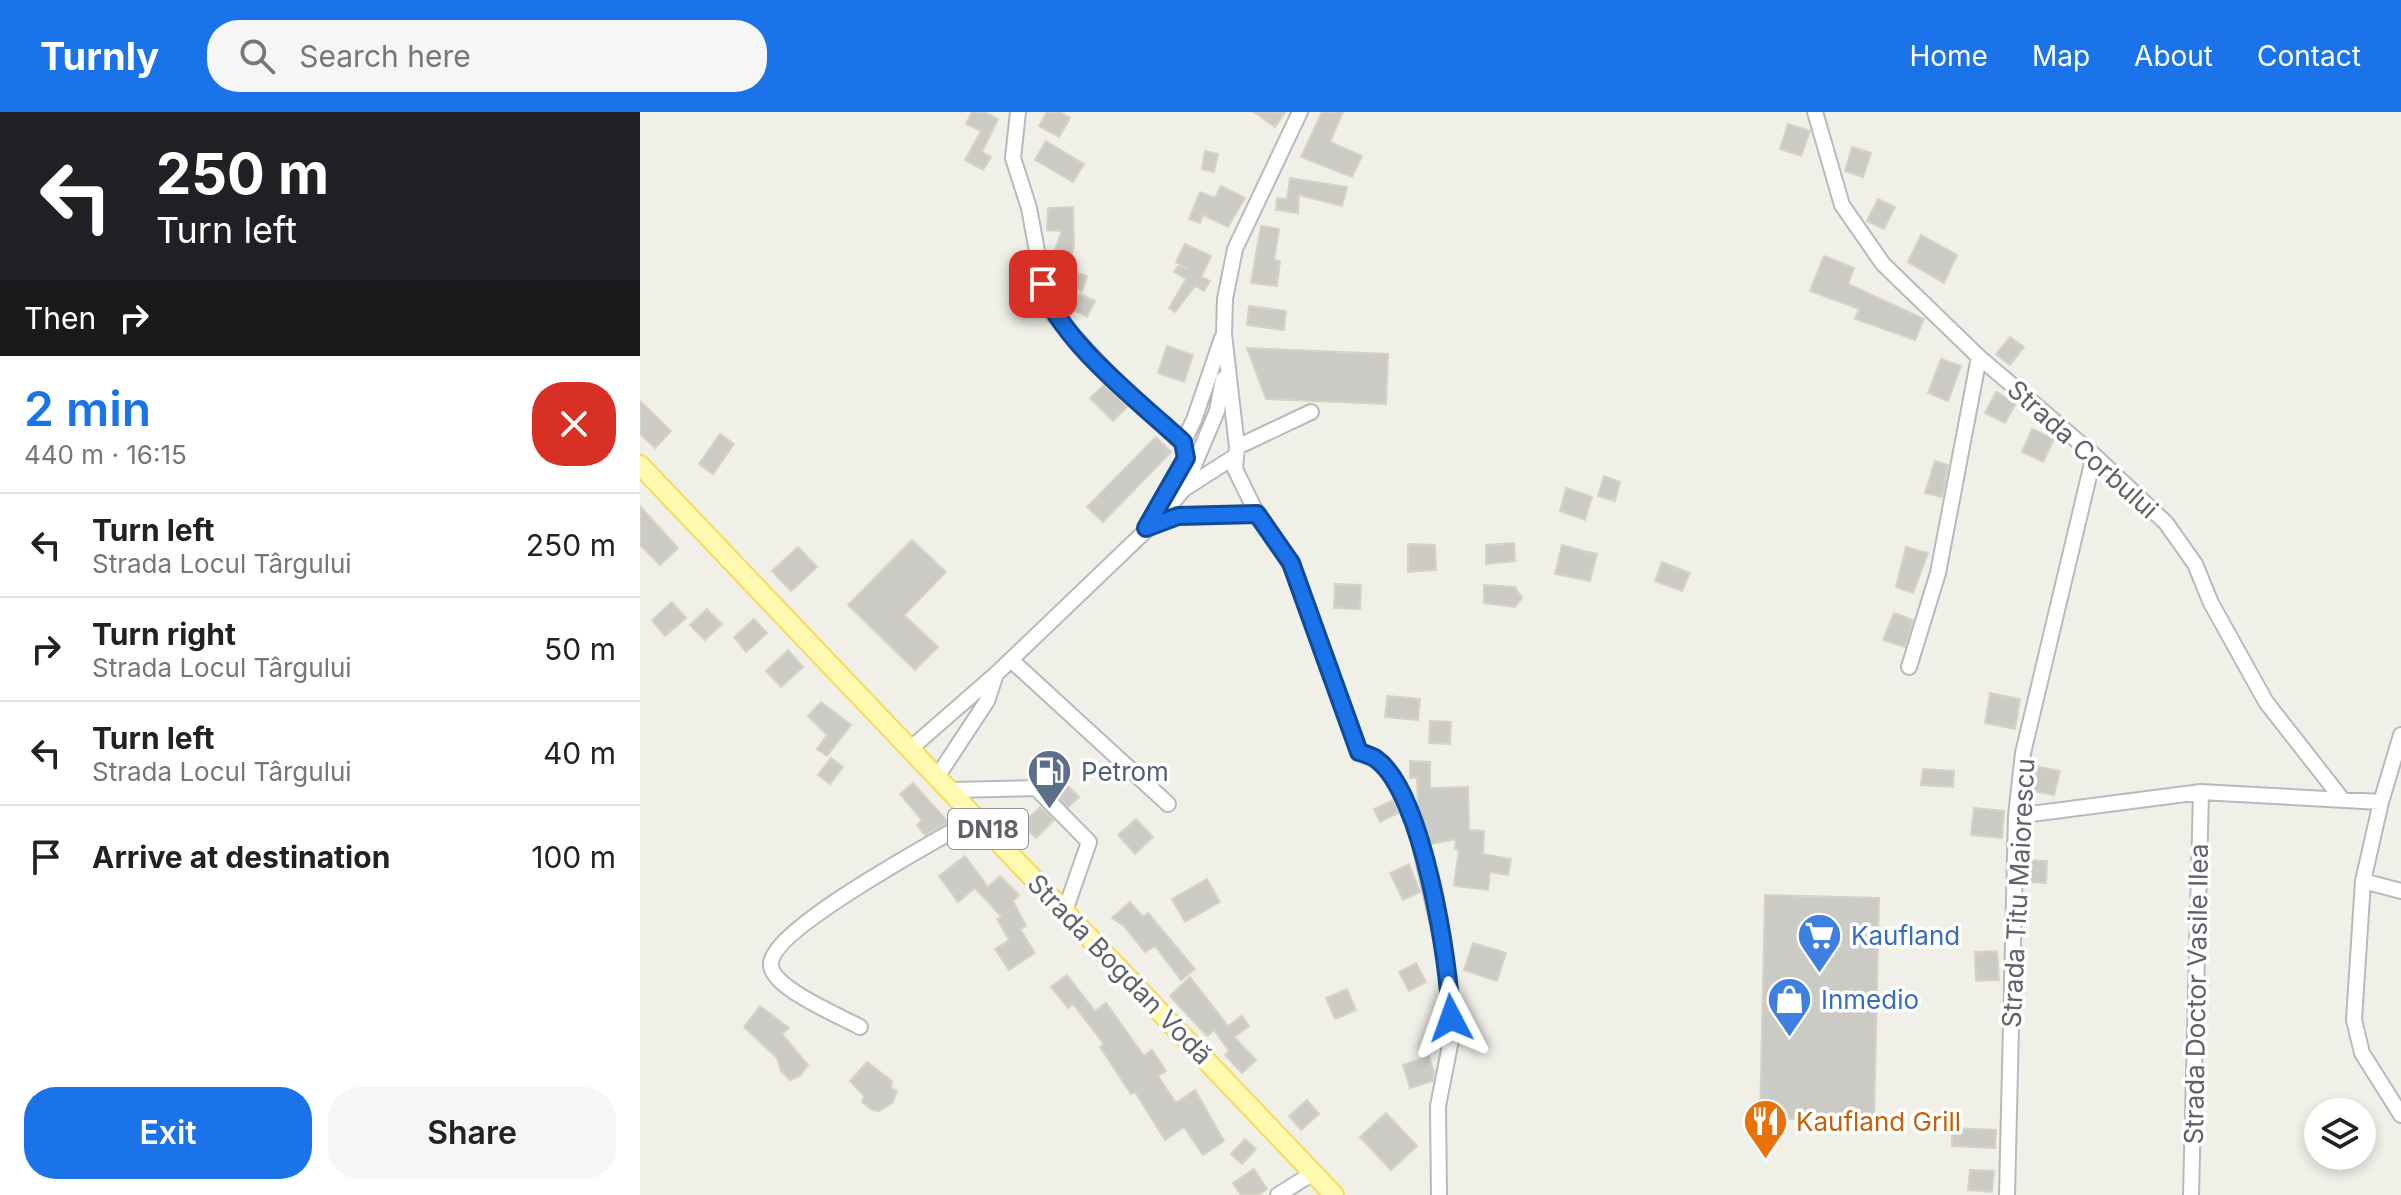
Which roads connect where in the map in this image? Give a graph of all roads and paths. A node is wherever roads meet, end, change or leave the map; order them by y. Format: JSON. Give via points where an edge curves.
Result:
{"nodes":[{"id":1,"x":1018,"y":112,"type":"edge"},
{"id":2,"x":1300,"y":112,"type":"edge"},
{"id":3,"x":1815,"y":112,"type":"edge"},
{"id":4,"x":1224,"y":334,"type":"junction"},
{"id":5,"x":1979,"y":357,"type":"junction"},
{"id":6,"x":1311,"y":412,"type":"dead end"},
{"id":7,"x":1194,"y":420,"type":"junction"},
{"id":8,"x":1183,"y":442,"type":"junction"},
{"id":9,"x":1236,"y":452,"type":"junction"},
{"id":10,"x":1199,"y":453,"type":"junction"},
{"id":11,"x":2094,"y":455,"type":"junction"},
{"id":12,"x":640,"y":465,"type":"edge"},
{"id":13,"x":1184,"y":489,"type":"junction"},
{"id":14,"x":1257,"y":514,"type":"junction"},
{"id":15,"x":1146,"y":528,"type":"junction"},
{"id":16,"x":1011,"y":660,"type":"junction"},
{"id":17,"x":1909,"y":667,"type":"dead end"},
{"id":18,"x":996,"y":674,"type":"junction"},
{"id":19,"x":2401,"y":735,"type":"edge"},
{"id":20,"x":910,"y":749,"type":"junction"},
{"id":21,"x":944,"y":783,"type":"junction"},
{"id":22,"x":2201,"y":792,"type":"junction"},
{"id":23,"x":2342,"y":799,"type":"junction"},
{"id":24,"x":2381,"y":802,"type":"junction"},
{"id":25,"x":1168,"y":804,"type":"dead end"},
{"id":26,"x":2016,"y":816,"type":"junction"},
{"id":27,"x":977,"y":817,"type":"junction"},
{"id":28,"x":2363,"y":881,"type":"junction"},
{"id":29,"x":2401,"y":891,"type":"edge"},
{"id":30,"x":1065,"y":911,"type":"junction"},
{"id":31,"x":860,"y":1027,"type":"dead end"},
{"id":32,"x":2401,"y":1115,"type":"edge"},
{"id":33,"x":1313,"y":1173,"type":"junction"},
{"id":34,"x":1278,"y":1195,"type":"edge"},
{"id":35,"x":1334,"y":1195,"type":"edge"},
{"id":36,"x":1439,"y":1195,"type":"edge"},
{"id":37,"x":2007,"y":1195,"type":"edge"},
{"id":38,"x":2191,"y":1195,"type":"edge"}],
"edges":[{"from":1,"to":8,"type":"street","via":[[1013,158],[1050,307],[1108,373]]},
{"from":2,"to":4,"type":"street","via":[[1235,249]]},
{"from":3,"to":5,"type":"street","name":"Strada Corbului","via":[[1842,205],[1883,264]]},
{"from":4,"to":7,"type":"street"},
{"from":4,"to":9,"type":"street"},
{"from":4,"to":10,"type":"street","via":[[1222,391]]},
{"from":5,"to":11,"type":"street","name":"Strada Corbului"},
{"from":5,"to":17,"type":"street","via":[[1938,573]]},
{"from":6,"to":9,"type":"street"},
{"from":7,"to":8,"type":"street"},
{"from":7,"to":10,"type":"street"},
{"from":8,"to":15,"type":"street","via":[[1186,458]]},
{"from":9,"to":13,"type":"street"},
{"from":9,"to":14,"type":"street","via":[[1235,469]]},
{"from":10,"to":13,"type":"street"},
{"from":11,"to":23,"type":"street","name":"Strada Corbului","via":[[2166,523],[2195,564],[2266,702]]},
{"from":11,"to":26,"type":"street","name":"Strada Titu Maiorescu","via":[[2023,753]]},
{"from":12,"to":20,"type":"main road","name":"Strada Bogdan Vodă","number":"DN18"},
{"from":13,"to":15,"type":"street"},
{"from":14,"to":15,"type":"street","via":[[1178,516]]},
{"from":14,"to":36,"type":"street","via":[[1291,563],[1359,752],[1376,758],[1389,771],[1417,832],[1450,987],[1451,1040],[1438,1106]]},
{"from":15,"to":16,"type":"street"},
{"from":16,"to":18,"type":"street"},
{"from":16,"to":25,"type":"street"},
{"from":18,"to":20,"type":"street"},
{"from":18,"to":21,"type":"street"},
{"from":19,"to":24,"type":"street"},
{"from":20,"to":21,"type":"main road","name":"Strada Bogdan Vodă","number":"DN18"},
{"from":21,"to":27,"type":"main road","name":"Strada Bogdan Vodă","number":"DN18"},
{"from":21,"to":30,"type":"street","via":[[1036,788],[1089,842]]},
{"from":22,"to":23,"type":"street"},
{"from":22,"to":26,"type":"street"},
{"from":22,"to":38,"type":"street","name":"Strada Doctor Vasile Ilea"},
{"from":23,"to":24,"type":"street"},
{"from":24,"to":28,"type":"street"},
{"from":26,"to":37,"type":"street","name":"Strada Titu Maiorescu"},
{"from":27,"to":30,"type":"main road","name":"Strada Bogdan Vodă","number":"DN18"},
{"from":27,"to":31,"type":"street","via":[[797,928],[772,955],[771,968],[779,983]]},
{"from":28,"to":29,"type":"street"},
{"from":28,"to":32,"type":"street","via":[[2354,1020],[2362,1053]]},
{"from":30,"to":33,"type":"main road","name":"Strada Bogdan Vodă","number":"DN18"},
{"from":33,"to":34,"type":"street"},
{"from":33,"to":35,"type":"main road","name":"Strada Bogdan Vodă","number":"DN18"}]}
